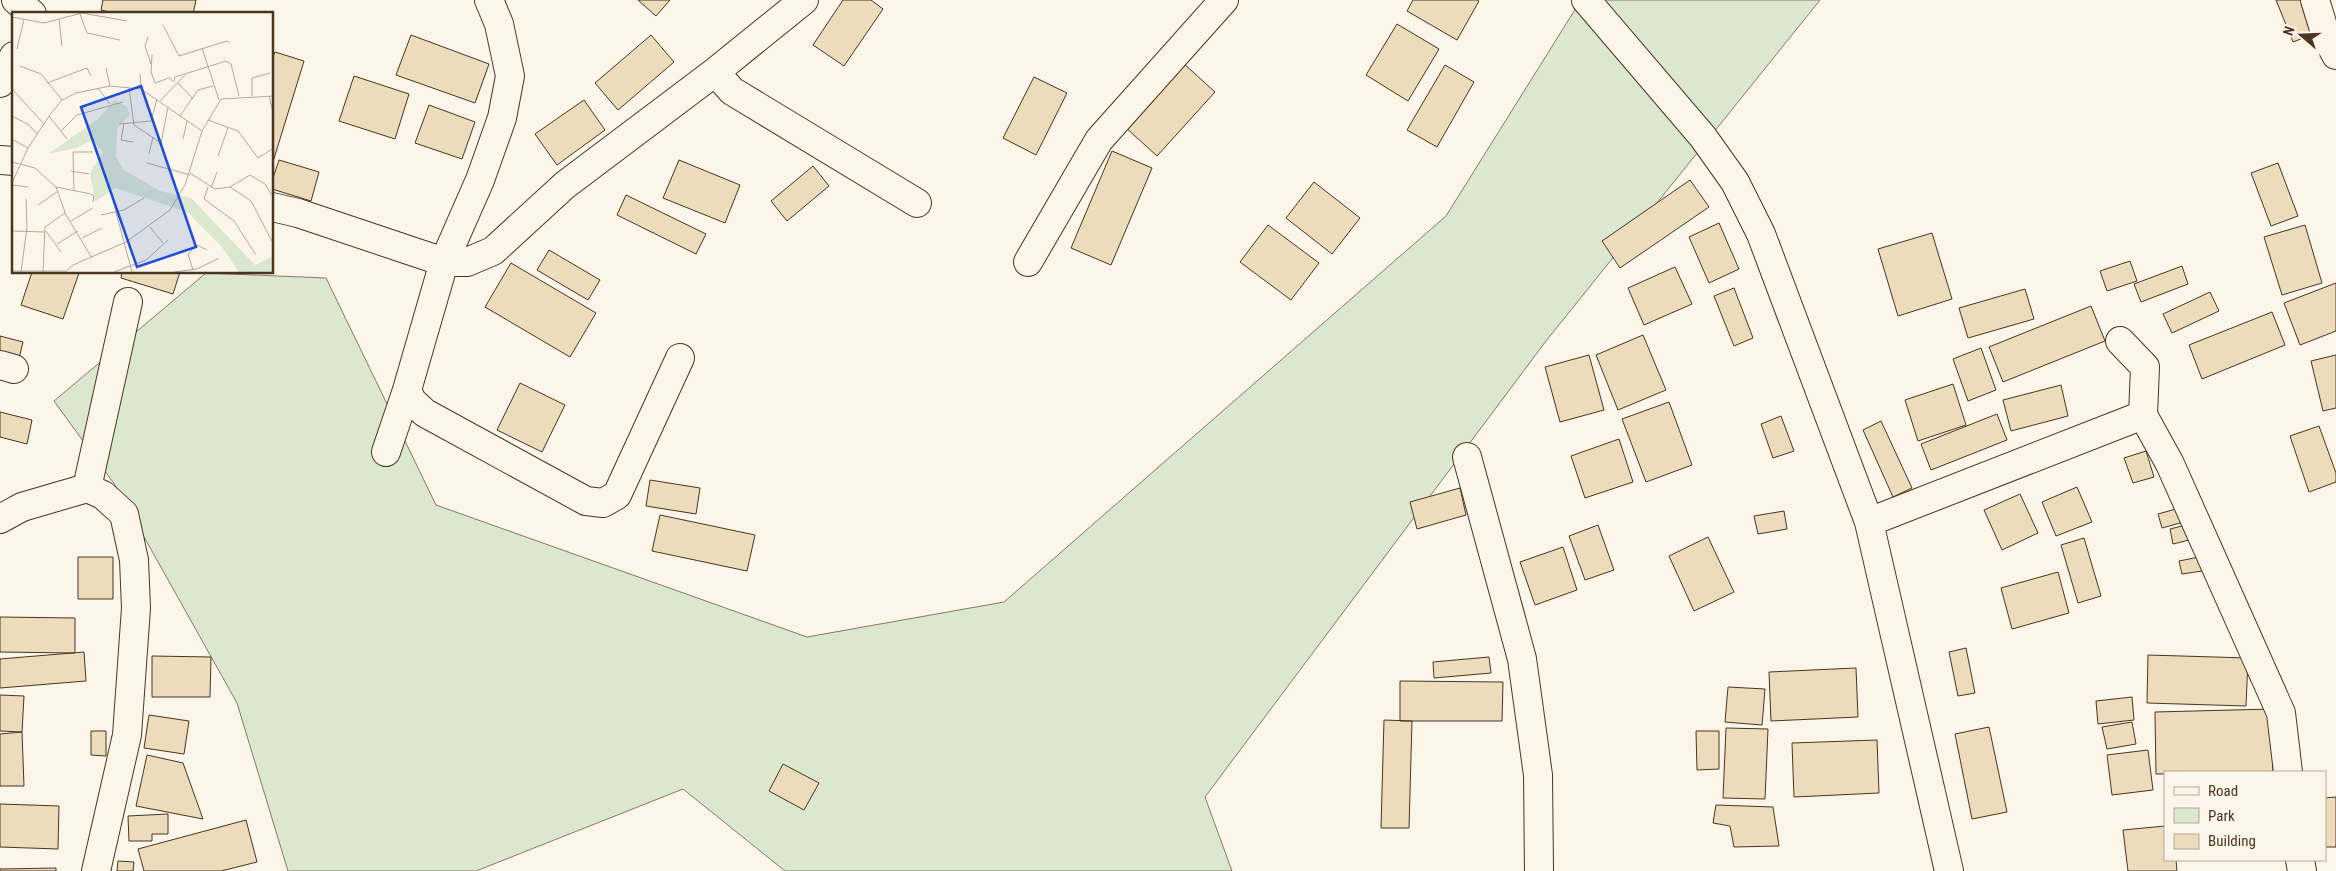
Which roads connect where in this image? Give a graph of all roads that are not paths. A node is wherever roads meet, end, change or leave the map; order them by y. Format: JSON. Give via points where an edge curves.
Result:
{"nodes":[{"id":1,"x":16,"y":0,"type":"edge"},
{"id":2,"x":50,"y":0,"type":"edge"},
{"id":3,"x":489,"y":0,"type":"edge"},
{"id":4,"x":804,"y":0,"type":"edge"},
{"id":5,"x":1224,"y":0,"type":"edge"},
{"id":6,"x":1586,"y":0,"type":"edge"},
{"id":7,"x":2315,"y":0,"type":"edge"},
{"id":8,"x":30,"y":12,"type":"edge"},
{"id":9,"x":38,"y":12,"type":"edge"},
{"id":10,"x":2336,"y":55,"type":"edge"},
{"id":11,"x":12,"y":60,"type":"edge"},
{"id":12,"x":716,"y":72,"type":"junction"},
{"id":13,"x":0,"y":84,"type":"edge"},
{"id":14,"x":917,"y":203,"type":"dead end"},
{"id":15,"x":274,"y":207,"type":"edge"},
{"id":16,"x":444,"y":262,"type":"junction"},
{"id":17,"x":1028,"y":262,"type":"dead end"},
{"id":18,"x":128,"y":302,"type":"dead end"},
{"id":19,"x":2120,"y":341,"type":"dead end"},
{"id":20,"x":680,"y":358,"type":"dead end"},
{"id":21,"x":407,"y":390,"type":"junction"},
{"id":22,"x":2142,"y":415,"type":"junction"},
{"id":23,"x":386,"y":452,"type":"dead end"},
{"id":24,"x":1467,"y":457,"type":"dead end"},
{"id":25,"x":87,"y":488,"type":"junction"},
{"id":26,"x":0,"y":519,"type":"edge"},
{"id":27,"x":1869,"y":522,"type":"junction"},
{"id":28,"x":2288,"y":771,"type":"edge"},
{"id":29,"x":96,"y":871,"type":"edge"},
{"id":30,"x":1539,"y":871,"type":"edge"},
{"id":31,"x":1948,"y":871,"type":"edge"}],
"edges":[{"from":1,"to":8,"type":"street"},
{"from":2,"to":9,"type":"street"},
{"from":3,"to":16,"type":"street","via":[[499,24],[510,76],[496,136]]},
{"from":4,"to":12,"type":"street"},
{"from":5,"to":17,"type":"street","via":[[1099,140]]},
{"from":6,"to":27,"type":"street","via":[[1703,137],[1735,182],[1760,234]]},
{"from":7,"to":10,"type":"street","via":[[2326,36]]},
{"from":11,"to":13,"type":"street"},
{"from":12,"to":14,"type":"street","via":[[732,91]]},
{"from":12,"to":16,"type":"street","via":[[565,184],[493,251],[467,262]]},
{"from":15,"to":16,"type":"street"},
{"from":16,"to":21,"type":"street"},
{"from":18,"to":25,"type":"street"},
{"from":19,"to":22,"type":"street","via":[[2145,368]]},
{"from":20,"to":21,"type":"street","via":[[617,495],[603,503],[586,501],[425,413],[412,402]]},
{"from":21,"to":23,"type":"street"},
{"from":22,"to":27,"type":"street"},
{"from":22,"to":28,"type":"street","via":[[2170,464],[2281,713]]},
{"from":24,"to":30,"type":"street","via":[[1522,659],[1538,775]]},
{"from":25,"to":26,"type":"street","via":[[22,507]]},
{"from":25,"to":29,"type":"street","via":[[103,495],[124,514],[134,560],[136,608],[127,735]]},
{"from":27,"to":31,"type":"street"}]}
